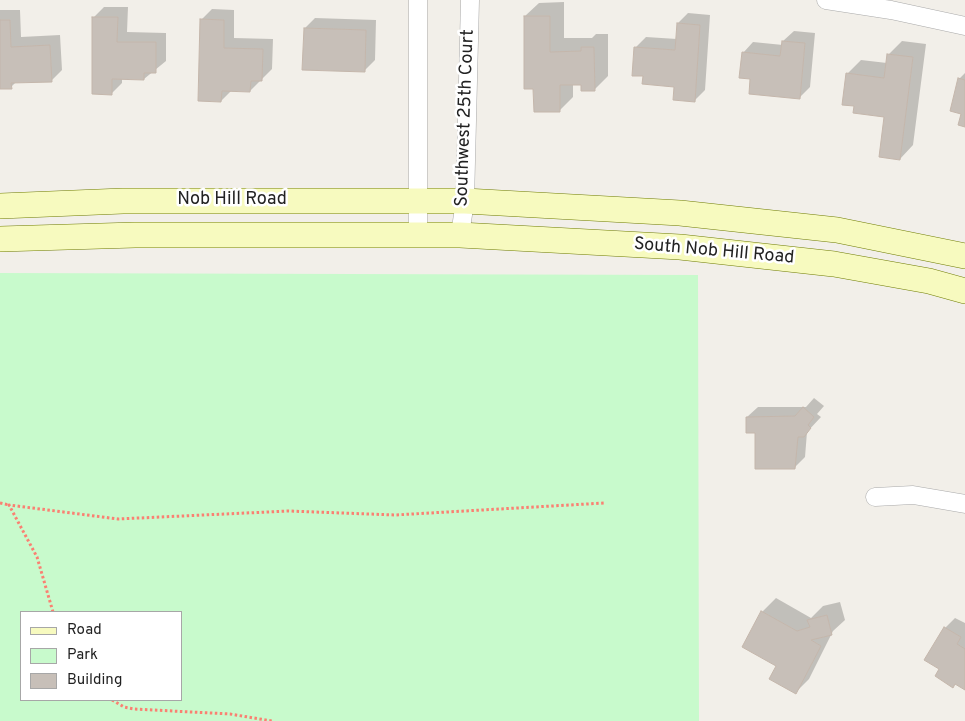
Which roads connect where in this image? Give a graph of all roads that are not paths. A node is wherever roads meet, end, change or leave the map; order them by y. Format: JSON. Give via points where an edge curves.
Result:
{"nodes":[{"id":1,"x":418,"y":0,"type":"edge"},
{"id":2,"x":470,"y":0,"type":"edge"},
{"id":3,"x":826,"y":0,"type":"edge"},
{"id":4,"x":892,"y":5,"type":"edge"},
{"id":5,"x":965,"y":26,"type":"edge"},
{"id":6,"x":420,"y":201,"type":"junction"},
{"id":7,"x":465,"y":201,"type":"junction"},
{"id":8,"x":0,"y":206,"type":"edge"},
{"id":9,"x":418,"y":235,"type":"junction"},
{"id":10,"x":460,"y":236,"type":"junction"},
{"id":11,"x":0,"y":239,"type":"edge"},
{"id":12,"x":965,"y":256,"type":"edge"},
{"id":13,"x":965,"y":291,"type":"edge"},
{"id":14,"x":875,"y":496,"type":"dead end"},
{"id":15,"x":965,"y":504,"type":"edge"}],
"edges":[{"from":1,"to":6,"type":"street"},
{"from":2,"to":7,"type":"street","name":"Southwest 25th Court"},
{"from":3,"to":4,"type":"street"},
{"from":4,"to":5,"type":"street"},
{"from":6,"to":7,"type":"main road","name":"Nob Hill Road"},
{"from":6,"to":8,"type":"main road","name":"Nob Hill Road","via":[[123,201]]},
{"from":6,"to":9,"type":"street"},
{"from":7,"to":10,"type":"street","name":"Southwest 25th Court"},
{"from":7,"to":12,"type":"main road","name":"South Nob Hill Road","via":[[680,214],[827,229]]},
{"from":9,"to":10,"type":"main road","name":"Nob Hill Road"},
{"from":9,"to":11,"type":"main road","name":"Nob Hill Road","via":[[155,235]]},
{"from":10,"to":13,"type":"main road","name":"South Nob Hill Road","via":[[680,247],[834,264],[930,281]]},
{"from":14,"to":15,"type":"street","via":[[914,495]]}]}
